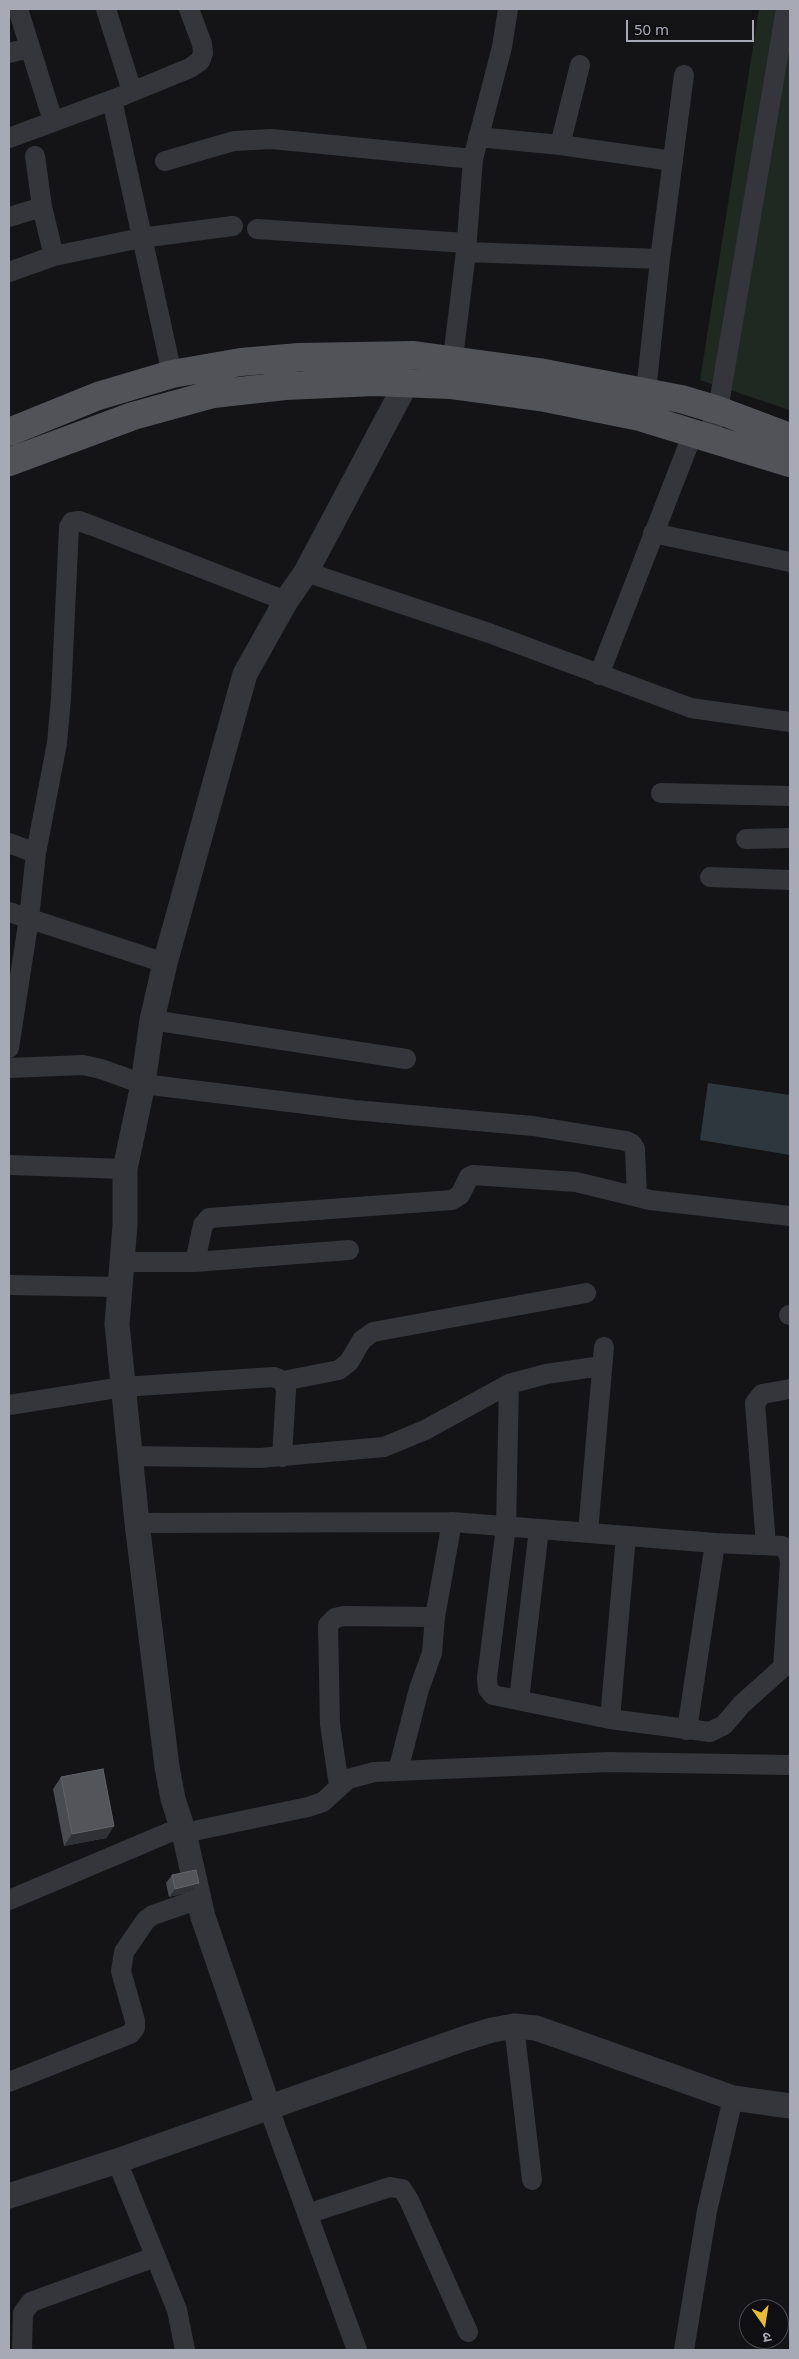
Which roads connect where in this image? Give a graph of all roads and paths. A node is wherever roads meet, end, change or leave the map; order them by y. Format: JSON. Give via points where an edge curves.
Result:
{"nodes":[{"id":1,"x":18,"y":9,"type":"edge"},
{"id":2,"x":106,"y":9,"type":"edge"},
{"id":3,"x":190,"y":9,"type":"edge"},
{"id":4,"x":508,"y":9,"type":"edge"},
{"id":5,"x":786,"y":9,"type":"edge"},
{"id":6,"x":29,"y":48,"type":"junction"},
{"id":7,"x":9,"y":53,"type":"edge"},
{"id":8,"x":580,"y":65,"type":"dead end"},
{"id":9,"x":684,"y":75,"type":"dead end"},
{"id":10,"x":132,"y":91,"type":"junction"},
{"id":11,"x":112,"y":100,"type":"junction"},
{"id":12,"x":53,"y":121,"type":"junction"},
{"id":13,"x":478,"y":137,"type":"junction"},
{"id":14,"x":9,"y":138,"type":"edge"},
{"id":15,"x":560,"y":145,"type":"junction"},
{"id":16,"x":35,"y":156,"type":"dead end"},
{"id":17,"x":473,"y":159,"type":"junction"},
{"id":18,"x":165,"y":161,"type":"dead end"},
{"id":19,"x":673,"y":161,"type":"junction"},
{"id":20,"x":42,"y":207,"type":"junction"},
{"id":21,"x":9,"y":217,"type":"edge"},
{"id":22,"x":233,"y":226,"type":"dead end"},
{"id":23,"x":257,"y":229,"type":"dead end"},
{"id":24,"x":141,"y":238,"type":"junction"},
{"id":25,"x":466,"y":247,"type":"junction"},
{"id":26,"x":54,"y":256,"type":"junction"},
{"id":27,"x":660,"y":259,"type":"junction"},
{"id":28,"x":9,"y":272,"type":"edge"},
{"id":29,"x":414,"y":355,"type":"junction"},
{"id":30,"x":451,"y":372,"type":"junction"},
{"id":31,"x":172,"y":374,"type":"junction"},
{"id":32,"x":407,"y":382,"type":"junction"},
{"id":33,"x":646,"y":392,"type":"junction"},
{"id":34,"x":718,"y":410,"type":"junction"},
{"id":35,"x":10,"y":430,"type":"edge"},
{"id":36,"x":700,"y":436,"type":"junction"},
{"id":37,"x":790,"y":437,"type":"edge"},
{"id":38,"x":20,"y":458,"type":"edge"},
{"id":39,"x":790,"y":463,"type":"edge"},
{"id":40,"x":653,"y":534,"type":"junction"},
{"id":41,"x":790,"y":562,"type":"edge"},
{"id":42,"x":306,"y":572,"type":"junction"},
{"id":43,"x":286,"y":601,"type":"junction"},
{"id":44,"x":599,"y":675,"type":"junction"},
{"id":45,"x":790,"y":722,"type":"edge"},
{"id":46,"x":661,"y":794,"type":"dead end"},
{"id":47,"x":790,"y":796,"type":"edge"},
{"id":48,"x":746,"y":838,"type":"dead end"},
{"id":49,"x":790,"y":838,"type":"edge"},
{"id":50,"x":9,"y":843,"type":"edge"},
{"id":51,"x":36,"y":853,"type":"junction"},
{"id":52,"x":710,"y":878,"type":"dead end"},
{"id":53,"x":790,"y":880,"type":"edge"},
{"id":54,"x":9,"y":912,"type":"edge"},
{"id":55,"x":29,"y":918,"type":"junction"},
{"id":56,"x":165,"y":963,"type":"junction"},
{"id":57,"x":152,"y":1020,"type":"junction"},
{"id":58,"x":9,"y":1048,"type":"edge"},
{"id":59,"x":406,"y":1059,"type":"dead end"},
{"id":60,"x":9,"y":1068,"type":"edge"},
{"id":61,"x":143,"y":1084,"type":"junction"},
{"id":62,"x":9,"y":1165,"type":"edge"},
{"id":63,"x":125,"y":1169,"type":"junction"},
{"id":64,"x":637,"y":1197,"type":"junction"},
{"id":65,"x":790,"y":1216,"type":"edge"},
{"id":66,"x":349,"y":1250,"type":"dead end"},
{"id":67,"x":121,"y":1262,"type":"junction"},
{"id":68,"x":195,"y":1262,"type":"junction"},
{"id":69,"x":9,"y":1285,"type":"edge"},
{"id":70,"x":120,"y":1287,"type":"junction"},
{"id":71,"x":586,"y":1293,"type":"dead end"},
{"id":72,"x":283,"y":1381,"type":"junction"},
{"id":73,"x":508,"y":1384,"type":"junction"},
{"id":74,"x":123,"y":1386,"type":"junction"},
{"id":75,"x":790,"y":1389,"type":"edge"},
{"id":76,"x":9,"y":1405,"type":"edge"},
{"id":77,"x":131,"y":1456,"type":"junction"},
{"id":78,"x":282,"y":1457,"type":"junction"},
{"id":79,"x":452,"y":1522,"type":"junction"},
{"id":80,"x":137,"y":1523,"type":"junction"},
{"id":81,"x":506,"y":1527,"type":"junction"},
{"id":82,"x":539,"y":1529,"type":"junction"},
{"id":83,"x":588,"y":1532,"type":"junction"},
{"id":84,"x":626,"y":1536,"type":"junction"},
{"id":85,"x":715,"y":1543,"type":"junction"},
{"id":86,"x":766,"y":1545,"type":"junction"},
{"id":87,"x":435,"y":1617,"type":"junction"},
{"id":88,"x":787,"y":1665,"type":"edge"},
{"id":89,"x":519,"y":1700,"type":"junction"},
{"id":90,"x":610,"y":1720,"type":"junction"},
{"id":91,"x":687,"y":1730,"type":"junction"},
{"id":92,"x":790,"y":1765,"type":"edge"},
{"id":93,"x":398,"y":1771,"type":"junction"},
{"id":94,"x":339,"y":1786,"type":"junction"},
{"id":95,"x":183,"y":1830,"type":"junction"},
{"id":96,"x":199,"y":1899,"type":"junction"},
{"id":97,"x":9,"y":1900,"type":"edge"},
{"id":98,"x":514,"y":2026,"type":"junction"},
{"id":99,"x":9,"y":2082,"type":"edge"},
{"id":100,"x":733,"y":2098,"type":"junction"},
{"id":101,"x":268,"y":2106,"type":"junction"},
{"id":102,"x":790,"y":2106,"type":"edge"},
{"id":103,"x":117,"y":2161,"type":"junction"},
{"id":104,"x":532,"y":2180,"type":"dead end"},
{"id":105,"x":9,"y":2196,"type":"edge"},
{"id":106,"x":306,"y":2214,"type":"junction"},
{"id":107,"x":155,"y":2256,"type":"junction"},
{"id":108,"x":468,"y":2332,"type":"dead end"},
{"id":109,"x":22,"y":2350,"type":"edge"},
{"id":110,"x":185,"y":2350,"type":"edge"},
{"id":111,"x":357,"y":2350,"type":"edge"},
{"id":112,"x":684,"y":2350,"type":"edge"}],
"edges":[{"from":1,"to":6,"type":"street"},
{"from":2,"to":10,"type":"street"},
{"from":3,"to":10,"type":"street","via":[[202,44],[200,61]]},
{"from":4,"to":13,"type":"street","via":[[502,47]]},
{"from":5,"to":34,"type":"street"},
{"from":6,"to":7,"type":"street"},
{"from":6,"to":12,"type":"street"},
{"from":8,"to":15,"type":"street"},
{"from":9,"to":19,"type":"street"},
{"from":10,"to":11,"type":"street"},
{"from":11,"to":12,"type":"street"},
{"from":11,"to":24,"type":"street"},
{"from":12,"to":14,"type":"street"},
{"from":13,"to":15,"type":"street"},
{"from":13,"to":17,"type":"street"},
{"from":15,"to":19,"type":"street"},
{"from":16,"to":20,"type":"street"},
{"from":17,"to":18,"type":"street","via":[[272,139],[234,141]]},
{"from":17,"to":25,"type":"street"},
{"from":19,"to":27,"type":"street"},
{"from":20,"to":21,"type":"street"},
{"from":20,"to":26,"type":"street"},
{"from":22,"to":24,"type":"street"},
{"from":23,"to":25,"type":"street"},
{"from":24,"to":26,"type":"street"},
{"from":24,"to":31,"type":"street"},
{"from":25,"to":27,"type":"street"},
{"from":25,"to":30,"type":"street"},
{"from":26,"to":28,"type":"street"},
{"from":27,"to":33,"type":"street"},
{"from":29,"to":30,"type":"main road"},
{"from":29,"to":31,"type":"main road","via":[[299,357],[241,362]]},
{"from":29,"to":32,"type":"street"},
{"from":30,"to":32,"type":"main road"},
{"from":30,"to":33,"type":"main road","via":[[539,372]]},
{"from":30,"to":36,"type":"main road","via":[[545,398],[640,417]]},
{"from":31,"to":35,"type":"main road","via":[[98,396]]},
{"from":32,"to":38,"type":"main road","via":[[285,386],[213,394],[133,416]]},
{"from":32,"to":42,"type":"street"},
{"from":33,"to":34,"type":"main road"},
{"from":34,"to":36,"type":"street"},
{"from":34,"to":37,"type":"main road"},
{"from":35,"to":38,"type":"street"},
{"from":36,"to":39,"type":"main road"},
{"from":36,"to":40,"type":"street"},
{"from":40,"to":41,"type":"street"},
{"from":40,"to":44,"type":"street"},
{"from":42,"to":43,"type":"street"},
{"from":42,"to":44,"type":"street","via":[[489,633]]},
{"from":43,"to":51,"type":"street","via":[[93,526],[72,522],[69,527],[57,743]]},
{"from":43,"to":56,"type":"street","via":[[245,674]]},
{"from":44,"to":45,"type":"street","via":[[691,708]]},
{"from":46,"to":47,"type":"street"},
{"from":48,"to":49,"type":"street"},
{"from":50,"to":51,"type":"street"},
{"from":51,"to":55,"type":"street"},
{"from":52,"to":53,"type":"street"},
{"from":54,"to":55,"type":"street"},
{"from":55,"to":56,"type":"street"},
{"from":55,"to":58,"type":"street"},
{"from":56,"to":57,"type":"street"},
{"from":57,"to":59,"type":"street"},
{"from":57,"to":61,"type":"street"},
{"from":60,"to":61,"type":"street","via":[[83,1065]]},
{"from":61,"to":63,"type":"street"},
{"from":61,"to":64,"type":"street","via":[[354,1110],[533,1126],[626,1141],[635,1149]]},
{"from":62,"to":63,"type":"street"},
{"from":63,"to":67,"type":"street"},
{"from":64,"to":65,"type":"street"},
{"from":64,"to":68,"type":"street","via":[[585,1184],[473,1175],[460,1195],[452,1200],[209,1218],[203,1225]]},
{"from":66,"to":68,"type":"street"},
{"from":67,"to":68,"type":"street"},
{"from":67,"to":70,"type":"street"},
{"from":69,"to":70,"type":"street"},
{"from":70,"to":74,"type":"street","via":[[117,1324]]},
{"from":71,"to":72,"type":"street","via":[[373,1332],[362,1340],[349,1362],[338,1370]]},
{"from":72,"to":74,"type":"street","via":[[274,1376]]},
{"from":72,"to":78,"type":"street","via":[[286,1390]]},
{"from":73,"to":78,"type":"street","via":[[425,1430],[384,1447]]},
{"from":73,"to":81,"type":"street"},
{"from":73,"to":83,"type":"street","via":[[603,1356]]},
{"from":74,"to":76,"type":"street"},
{"from":74,"to":77,"type":"street"},
{"from":75,"to":86,"type":"street","via":[[762,1394],[755,1404]]},
{"from":77,"to":78,"type":"street"},
{"from":77,"to":80,"type":"street"},
{"from":79,"to":80,"type":"street"},
{"from":79,"to":81,"type":"street"},
{"from":79,"to":87,"type":"street"},
{"from":80,"to":95,"type":"street","via":[[167,1767]]},
{"from":81,"to":82,"type":"street"},
{"from":81,"to":89,"type":"street","via":[[487,1678],[488,1689],[493,1695]]},
{"from":82,"to":83,"type":"street"},
{"from":82,"to":89,"type":"street"},
{"from":83,"to":84,"type":"street"},
{"from":84,"to":85,"type":"street"},
{"from":84,"to":90,"type":"street"},
{"from":85,"to":86,"type":"street"},
{"from":85,"to":91,"type":"street"},
{"from":86,"to":88,"type":"street","via":[[782,1546],[790,1562]]},
{"from":87,"to":93,"type":"street","via":[[432,1653],[419,1689]]},
{"from":87,"to":94,"type":"street","via":[[344,1616],[328,1624],[330,1724]]},
{"from":88,"to":91,"type":"street","via":[[719,1729],[710,1732]]},
{"from":89,"to":90,"type":"street"},
{"from":90,"to":91,"type":"street"},
{"from":92,"to":93,"type":"street","via":[[608,1762]]},
{"from":93,"to":94,"type":"street","via":[[359,1775]]},
{"from":94,"to":95,"type":"street","via":[[323,1802],[308,1807]]},
{"from":95,"to":96,"type":"street"},
{"from":95,"to":97,"type":"street"},
{"from":96,"to":99,"type":"street","via":[[153,1914],[124,1952],[121,1971],[135,2021],[135,2028],[130,2034]]},
{"from":96,"to":101,"type":"street"},
{"from":98,"to":100,"type":"street","via":[[536,2028]]},
{"from":98,"to":101,"type":"street","via":[[484,2032]]},
{"from":98,"to":104,"type":"street"},
{"from":100,"to":102,"type":"street"},
{"from":100,"to":112,"type":"street","via":[[707,2211]]},
{"from":101,"to":103,"type":"street"},
{"from":101,"to":106,"type":"street"},
{"from":103,"to":105,"type":"street"},
{"from":103,"to":107,"type":"street"},
{"from":106,"to":108,"type":"street","via":[[390,2187],[402,2189]]},
{"from":106,"to":111,"type":"street"},
{"from":107,"to":109,"type":"street","via":[[31,2302],[24,2313]]},
{"from":107,"to":110,"type":"street","via":[[177,2310]]}]}
